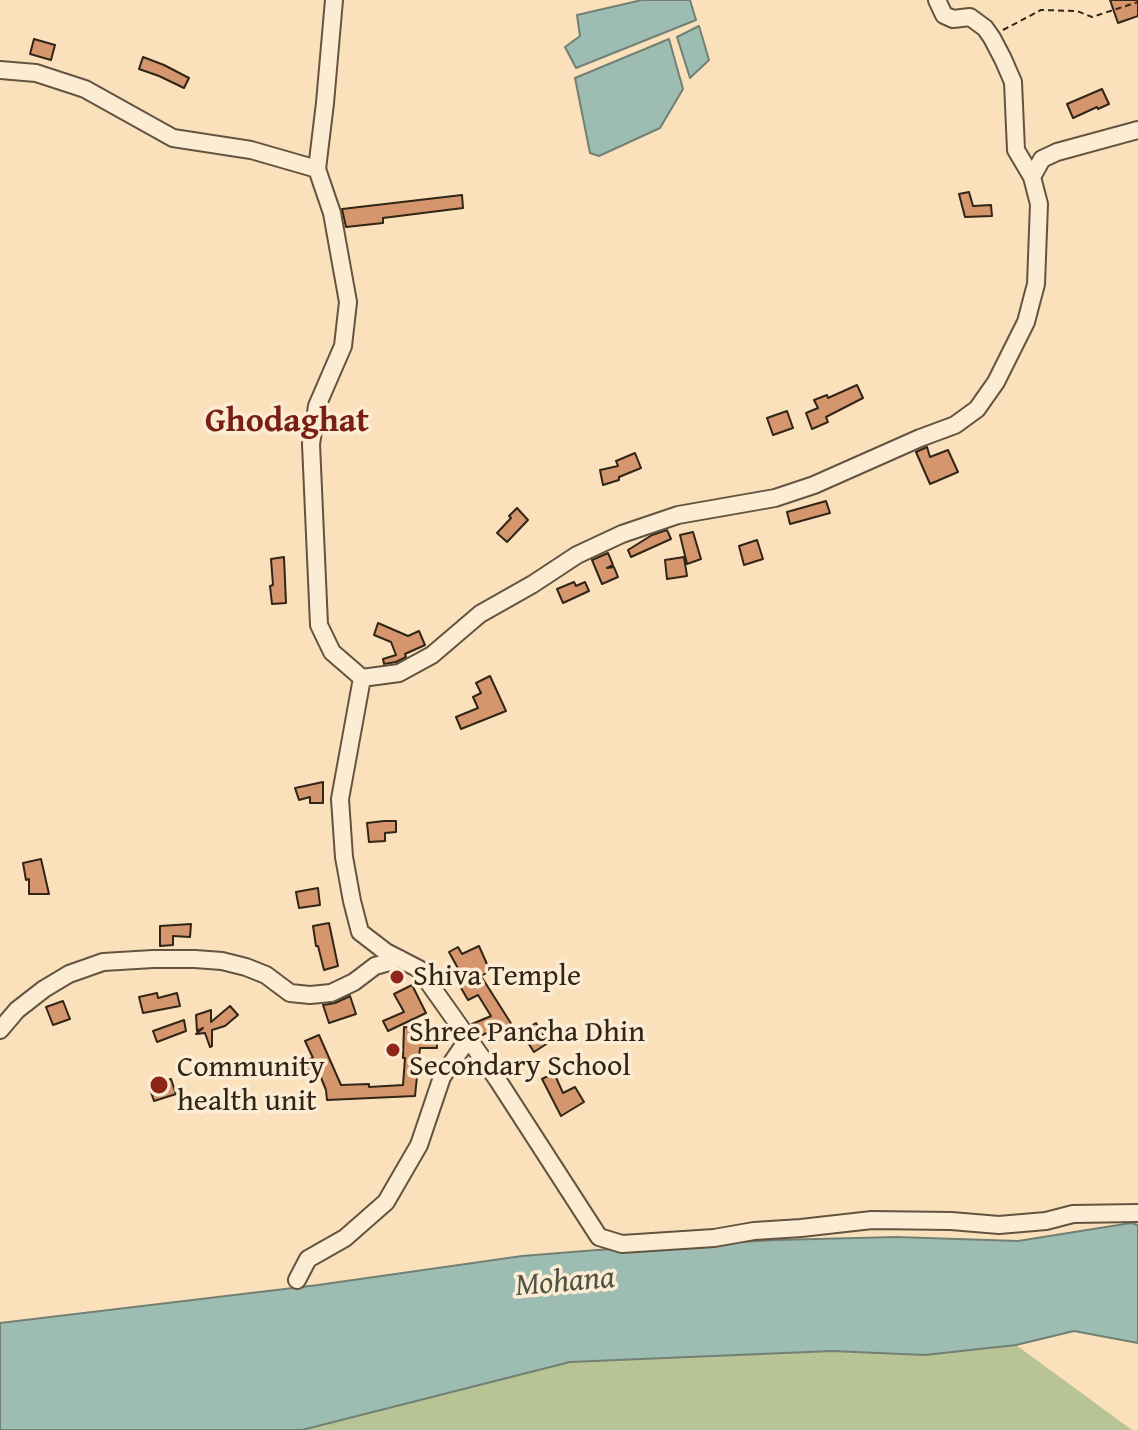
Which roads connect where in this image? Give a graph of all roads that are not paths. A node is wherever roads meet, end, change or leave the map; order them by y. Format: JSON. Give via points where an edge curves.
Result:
{"nodes":[{"id":1,"x":334,"y":0,"type":"edge"},
{"id":2,"x":937,"y":0,"type":"edge"},
{"id":3,"x":0,"y":70,"type":"edge"},
{"id":4,"x":1138,"y":130,"type":"edge"},
{"id":5,"x":317,"y":169,"type":"junction"},
{"id":6,"x":1032,"y":177,"type":"junction"},
{"id":7,"x":362,"y":678,"type":"junction"},
{"id":8,"x":400,"y":959,"type":"junction"},
{"id":9,"x":0,"y":1030,"type":"edge"},
{"id":10,"x":468,"y":1039,"type":"junction"},
{"id":11,"x":1138,"y":1213,"type":"edge"},
{"id":12,"x":297,"y":1280,"type":"dead end"}],
"edges":[{"from":1,"to":5,"type":"street"},
{"from":2,"to":6,"type":"street","via":[[944,15],[970,17],[992,38],[1013,82],[1016,150]]},
{"from":3,"to":5,"type":"street","via":[[36,73],[85,89],[173,138],[251,150]]},
{"from":4,"to":6,"type":"street","via":[[1057,152],[1042,159]]},
{"from":5,"to":7,"type":"street","via":[[332,213],[348,302],[343,346],[317,406],[311,444],[319,625],[332,652]]},
{"from":6,"to":7,"type":"street","via":[[1039,204],[1036,284],[1012,353],[977,409],[955,425],[814,485],[775,498],[678,515],[622,534],[480,614],[432,655],[399,673]]},
{"from":7,"to":8,"type":"street","via":[[340,799],[344,857],[360,932]]},
{"from":8,"to":9,"type":"street","via":[[375,966],[331,993],[310,995],[290,993],[266,975],[222,961],[103,962],[44,989]]},
{"from":8,"to":10,"type":"street","via":[[419,969]]},
{"from":10,"to":11,"type":"street","via":[[599,1237],[622,1244],[872,1220],[999,1225],[1073,1214]]},
{"from":10,"to":12,"type":"street","via":[[442,1077],[419,1145],[386,1202],[345,1238],[308,1259]]}]}
